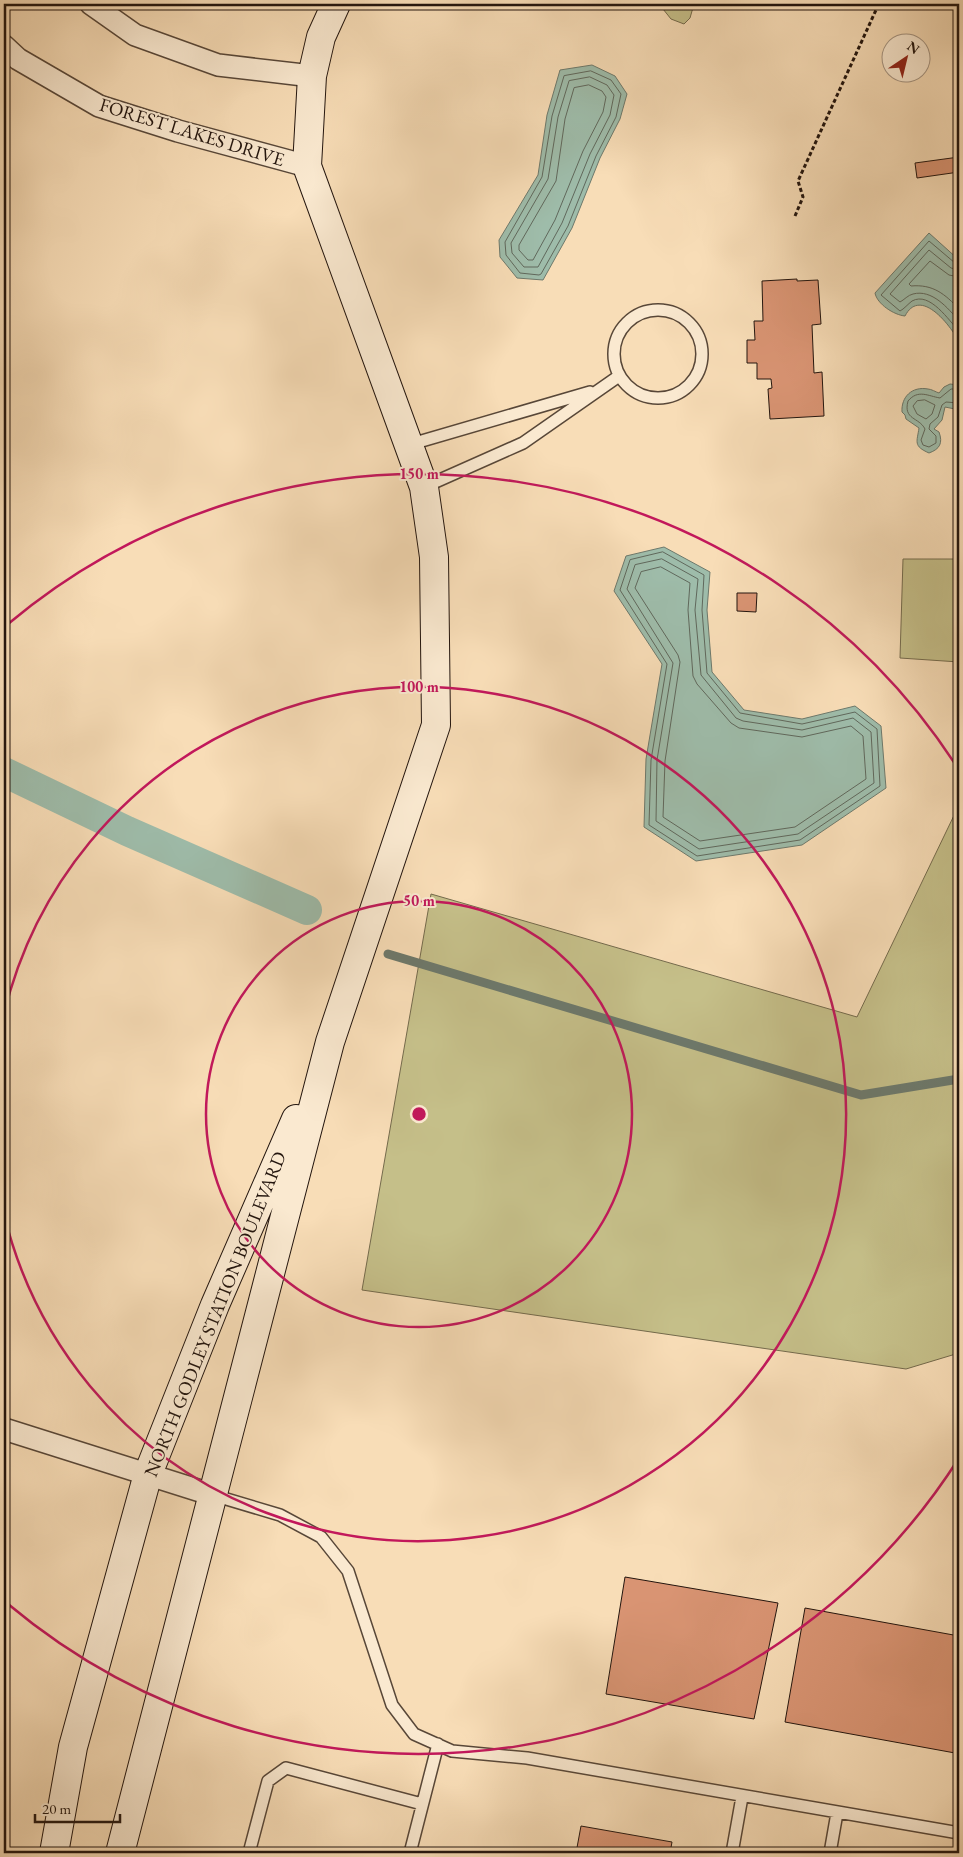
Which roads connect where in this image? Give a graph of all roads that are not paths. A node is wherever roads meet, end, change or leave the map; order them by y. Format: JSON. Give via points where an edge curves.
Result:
{"nodes":[{"id":1,"x":91,"y":4,"type":"edge"},
{"id":2,"x":336,"y":4,"type":"edge"},
{"id":3,"x":4,"y":46,"type":"edge"},
{"id":4,"x":312,"y":76,"type":"junction"},
{"id":5,"x":307,"y":166,"type":"junction"},
{"id":6,"x":619,"y":376,"type":"junction"},
{"id":7,"x":599,"y":390,"type":"junction"},
{"id":8,"x":408,"y":445,"type":"junction"},
{"id":9,"x":424,"y":487,"type":"junction"},
{"id":10,"x":330,"y":1042,"type":"junction"},
{"id":11,"x":4,"y":1429,"type":"edge"},
{"id":12,"x":148,"y":1474,"type":"junction"},
{"id":13,"x":213,"y":1495,"type":"junction"},
{"id":14,"x":438,"y":1744,"type":"junction"},
{"id":15,"x":742,"y":1796,"type":"junction"},
{"id":16,"x":422,"y":1804,"type":"junction"},
{"id":17,"x":837,"y":1813,"type":"junction"},
{"id":18,"x":959,"y":1833,"type":"edge"},
{"id":19,"x":54,"y":1853,"type":"edge"},
{"id":20,"x":120,"y":1853,"type":"edge"},
{"id":21,"x":249,"y":1853,"type":"edge"},
{"id":22,"x":410,"y":1853,"type":"edge"},
{"id":23,"x":732,"y":1853,"type":"edge"},
{"id":24,"x":830,"y":1853,"type":"edge"}],
"edges":[{"from":1,"to":4,"type":"street","via":[[135,35],[218,65]]},
{"from":2,"to":4,"type":"street","name":"NORTH GODLEY STATION BOULEVARD","via":[[321,37]]},
{"from":3,"to":5,"type":"street","name":"FOREST LAKES DRIVE","via":[[18,59],[98,106]]},
{"from":4,"to":5,"type":"street","name":"NORTH GODLEY STATION BOULEVARD"},
{"from":5,"to":8,"type":"street","name":"NORTH GODLEY STATION BOULEVARD"},
{"from":6,"to":6,"type":"lane","via":[[634,392],[654,399],[676,396],[693,383],[703,363],[702,342],[691,322],[672,311],[651,309],[631,318],[617,334],[613,355]]},
{"from":6,"to":7,"type":"lane"},
{"from":7,"to":8,"type":"lane"},
{"from":7,"to":9,"type":"lane","via":[[523,443]]},
{"from":8,"to":9,"type":"street","name":"NORTH GODLEY STATION BOULEVARD"},
{"from":9,"to":10,"type":"street","name":"NORTH GODLEY STATION BOULEVARD","via":[[434,557],[436,725]]},
{"from":10,"to":12,"type":"street","name":"NORTH GODLEY STATION BOULEVARD","via":[[215,1305]]},
{"from":10,"to":13,"type":"street","name":"NORTH GODLEY STATION BOULEVARD"},
{"from":11,"to":12,"type":"street"},
{"from":12,"to":13,"type":"street"},
{"from":12,"to":19,"type":"street","name":"NORTH GODLEY STATION BOULEVARD","via":[[73,1748]]},
{"from":13,"to":14,"type":"lane","via":[[280,1515],[321,1537],[348,1571],[392,1705],[414,1734]]},
{"from":13,"to":20,"type":"street","name":"NORTH GODLEY STATION BOULEVARD"},
{"from":14,"to":15,"type":"lane","via":[[452,1750],[526,1758]]},
{"from":14,"to":16,"type":"lane"},
{"from":15,"to":17,"type":"lane"},
{"from":15,"to":23,"type":"lane"},
{"from":16,"to":21,"type":"lane","via":[[286,1768],[268,1781]]},
{"from":16,"to":22,"type":"lane"},
{"from":17,"to":18,"type":"lane"},
{"from":17,"to":24,"type":"lane"}]}
